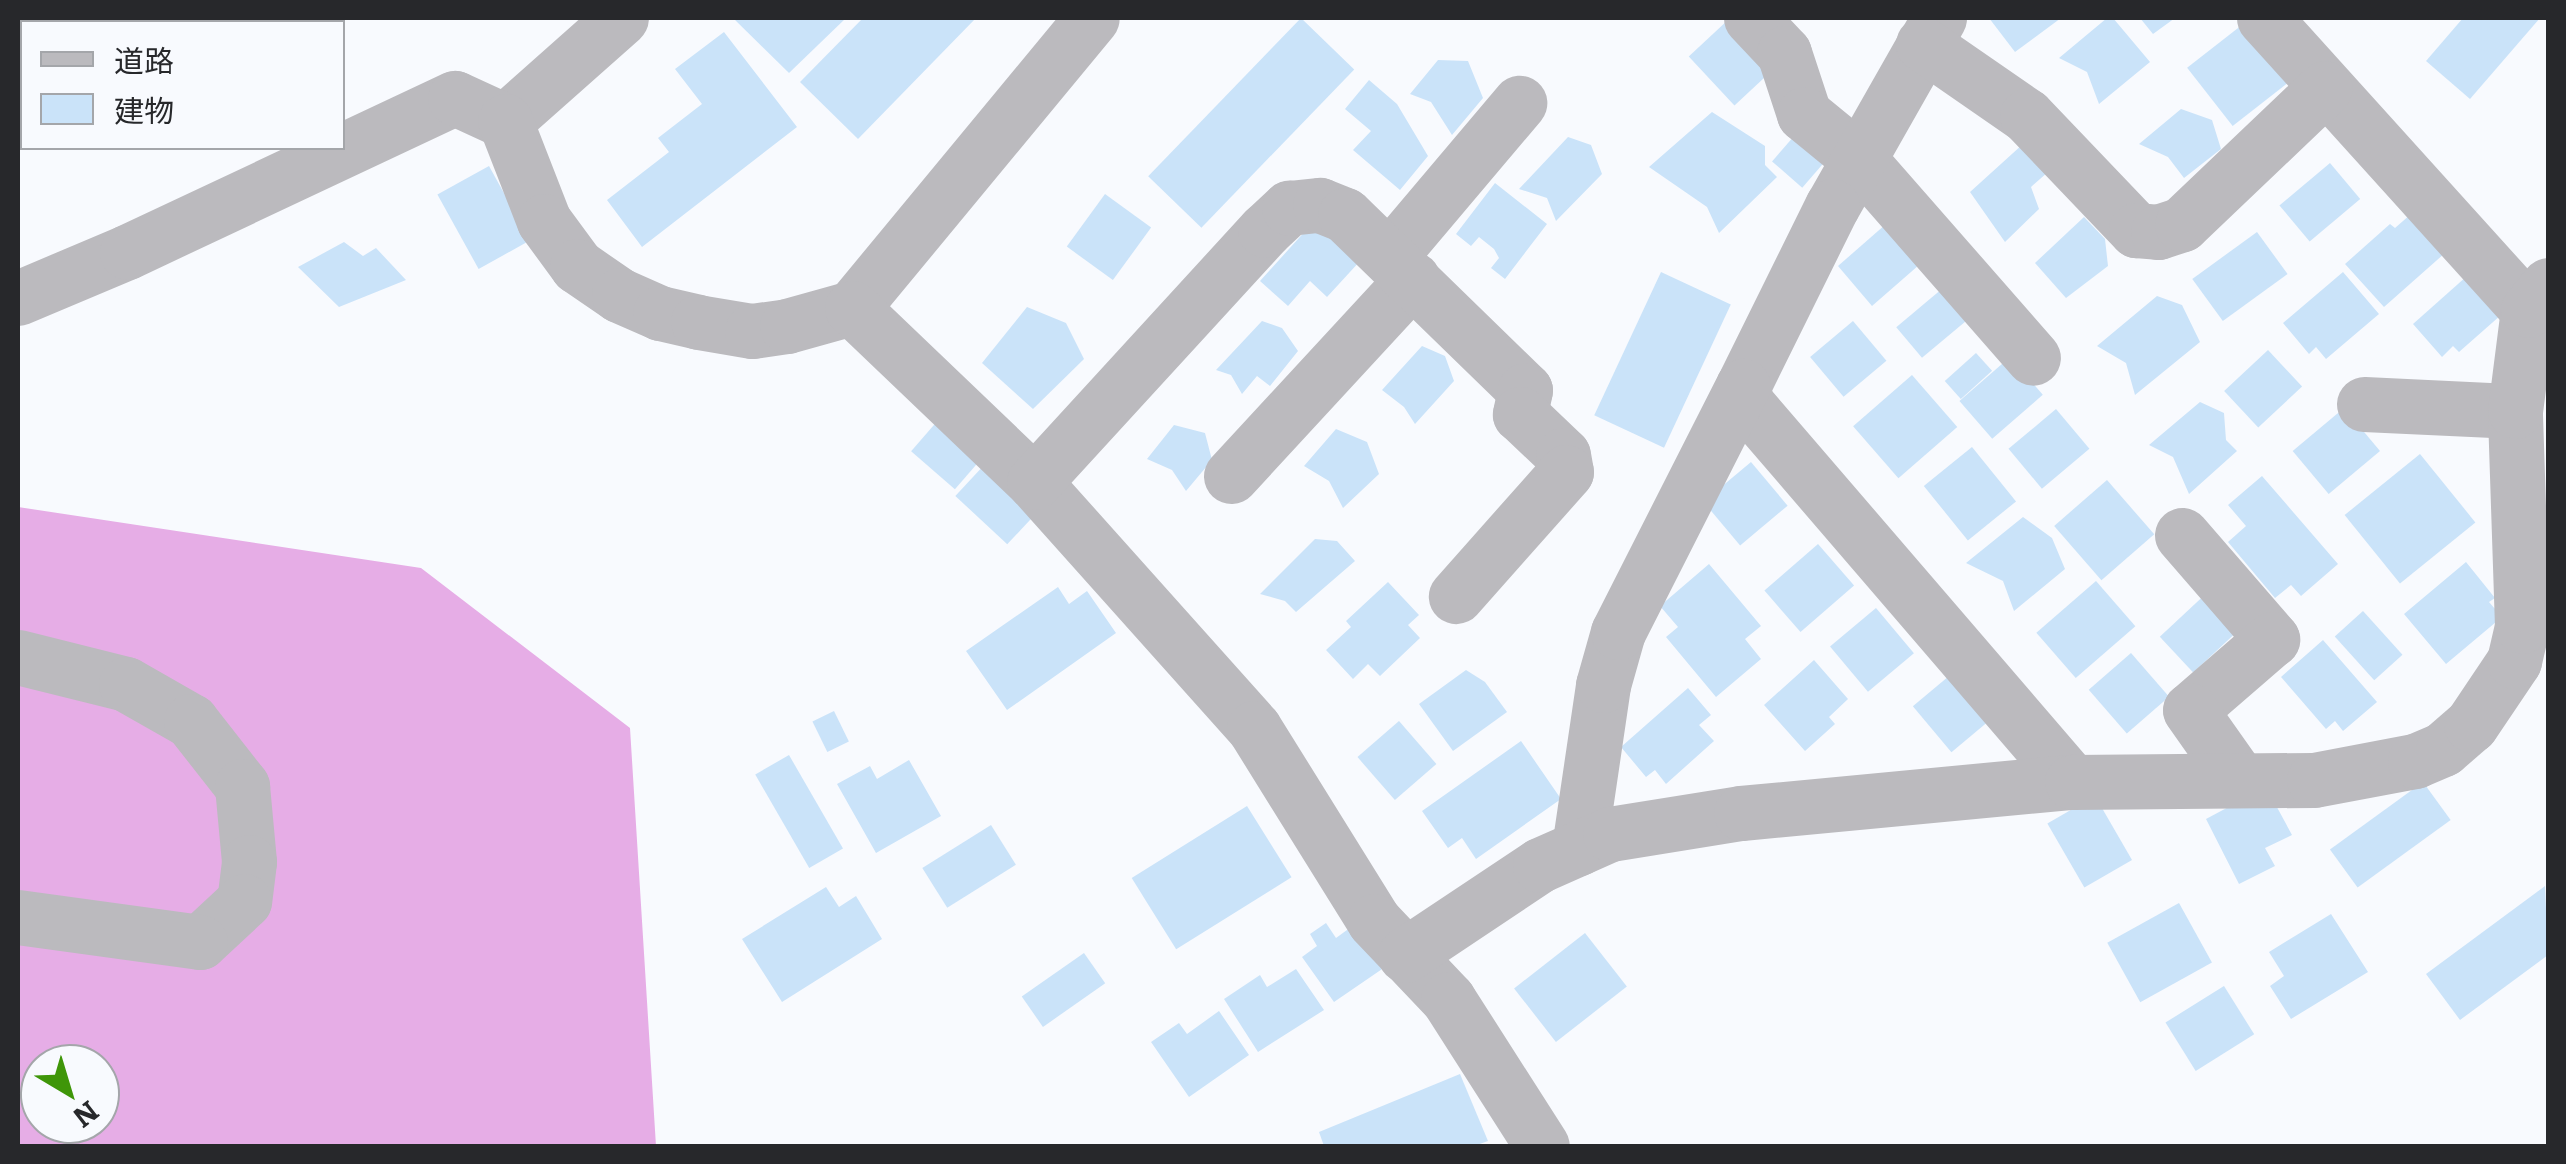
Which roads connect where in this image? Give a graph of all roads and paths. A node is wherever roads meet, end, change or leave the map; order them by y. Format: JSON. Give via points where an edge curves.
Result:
{"nodes":[{"id":1,"x":621,"y":18,"type":"edge"},
{"id":2,"x":1092,"y":18,"type":"edge"},
{"id":3,"x":1752,"y":18,"type":"edge"},
{"id":4,"x":2264,"y":18,"type":"edge"},
{"id":5,"x":1931,"y":31,"type":"edge"},
{"id":6,"x":2324,"y":88,"type":"junction"},
{"id":7,"x":1519,"y":104,"type":"dead end"},
{"id":8,"x":505,"y":120,"type":"junction"},
{"id":9,"x":345,"y":149,"type":"edge"},
{"id":10,"x":344,"y":150,"type":"edge"},
{"id":11,"x":1859,"y":158,"type":"junction"},
{"id":12,"x":1401,"y":268,"type":"junction"},
{"id":13,"x":18,"y":298,"type":"edge"},
{"id":14,"x":2538,"y":298,"type":"edge"},
{"id":15,"x":852,"y":308,"type":"junction"},
{"id":16,"x":2032,"y":358,"type":"dead end"},
{"id":17,"x":1743,"y":386,"type":"junction"},
{"id":18,"x":2364,"y":404,"type":"dead end"},
{"id":19,"x":2516,"y":411,"type":"junction"},
{"id":20,"x":1231,"y":476,"type":"dead end"},
{"id":21,"x":1034,"y":482,"type":"junction"},
{"id":22,"x":2182,"y":535,"type":"dead end"},
{"id":23,"x":1456,"y":596,"type":"dead end"},
{"id":24,"x":18,"y":657,"type":"edge"},
{"id":25,"x":2238,"y":778,"type":"junction"},
{"id":26,"x":2072,"y":782,"type":"junction"},
{"id":27,"x":1579,"y":848,"type":"junction"},
{"id":28,"x":18,"y":917,"type":"edge"},
{"id":29,"x":1405,"y":955,"type":"junction"},
{"id":30,"x":1542,"y":1146,"type":"edge"}],
"edges":[{"from":1,"to":8,"type":"street"},
{"from":2,"to":15,"type":"street"},
{"from":3,"to":11,"type":"street","via":[[1784,53],[1804,114]]},
{"from":4,"to":6,"type":"street"},
{"from":5,"to":6,"type":"street","via":[[2028,116],[2136,230],[2182,224]]},
{"from":5,"to":11,"type":"street"},
{"from":6,"to":14,"type":"street"},
{"from":7,"to":12,"type":"street"},
{"from":8,"to":9,"type":"street","via":[[454,98]]},
{"from":8,"to":15,"type":"street","via":[[544,220],[577,266],[619,295],[660,313],[752,331]]},
{"from":10,"to":13,"type":"street"},
{"from":11,"to":16,"type":"street"},
{"from":11,"to":17,"type":"street"},
{"from":12,"to":20,"type":"street"},
{"from":12,"to":21,"type":"street","via":[[1345,215],[1320,204],[1289,208]]},
{"from":12,"to":23,"type":"street","via":[[1525,390],[1520,414],[1564,455],[1566,472]]},
{"from":14,"to":19,"type":"street"},
{"from":15,"to":21,"type":"street"},
{"from":17,"to":26,"type":"street","via":[[1746,403]]},
{"from":17,"to":27,"type":"street","via":[[1618,632],[1602,685]]},
{"from":18,"to":19,"type":"street"},
{"from":19,"to":25,"type":"street","via":[[2522,626],[2499,690],[2443,749],[2416,761],[2314,780]]},
{"from":21,"to":29,"type":"street","via":[[1254,728],[1374,922]]},
{"from":22,"to":25,"type":"street","via":[[2272,639],[2190,710]]},
{"from":24,"to":28,"type":"street","via":[[126,684],[191,721],[242,786],[249,862],[244,902],[200,942]]},
{"from":25,"to":26,"type":"street"},
{"from":26,"to":27,"type":"street","via":[[1741,813],[1610,834]]},
{"from":27,"to":29,"type":"street","via":[[1540,865]]},
{"from":29,"to":30,"type":"street","via":[[1448,999]]}]}
